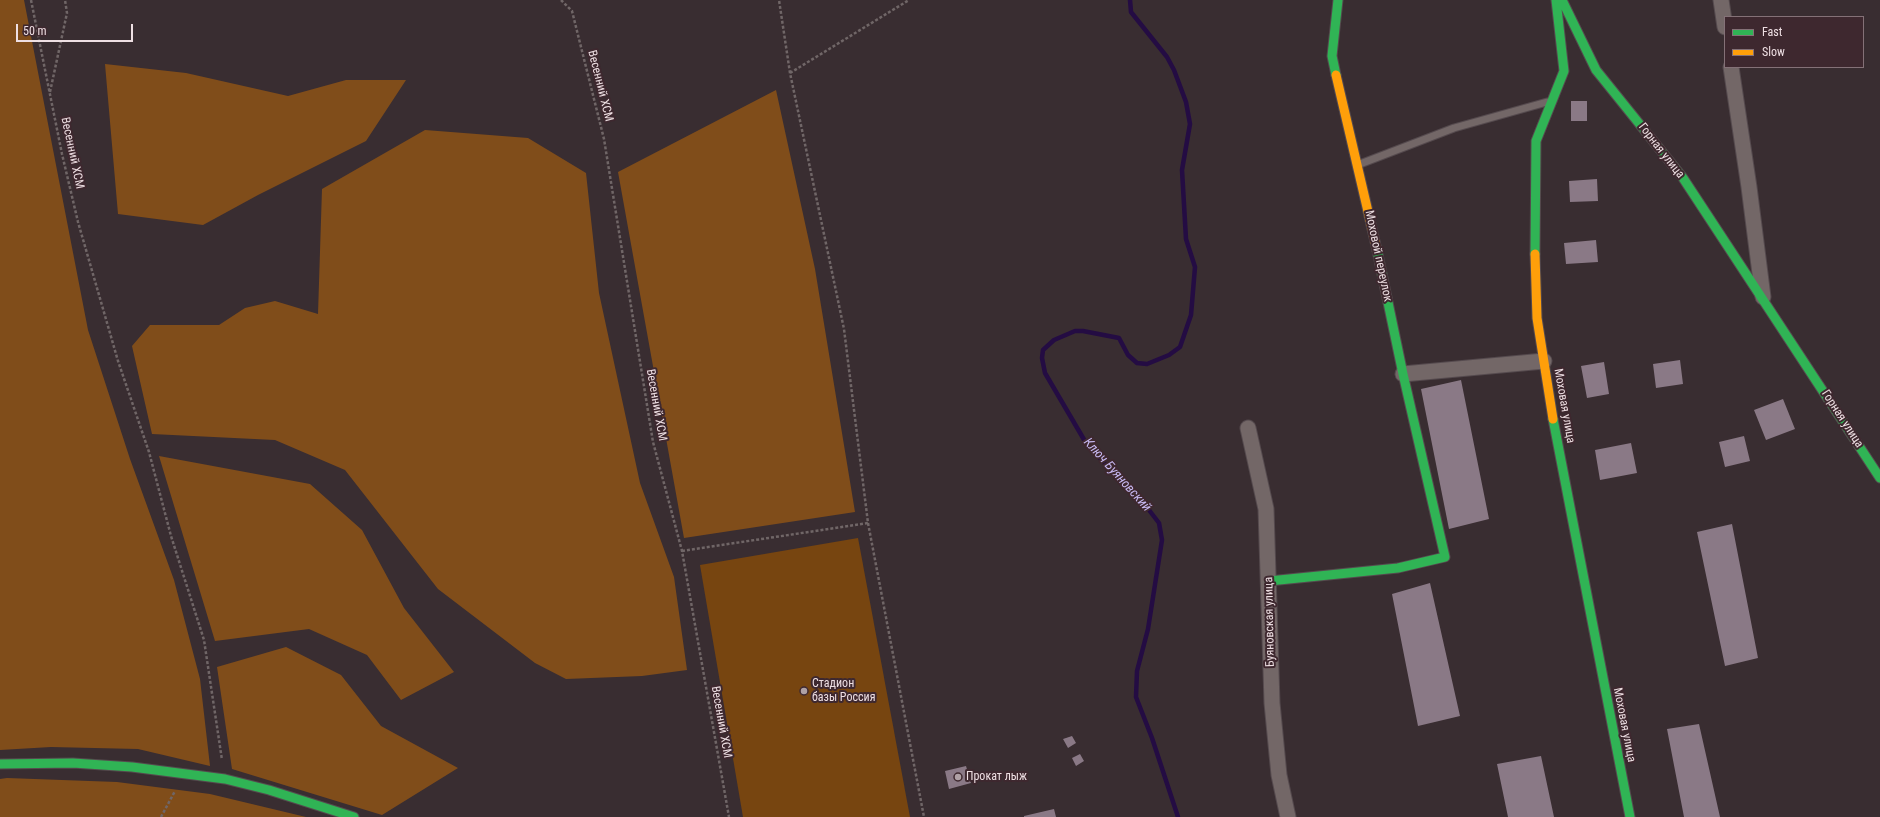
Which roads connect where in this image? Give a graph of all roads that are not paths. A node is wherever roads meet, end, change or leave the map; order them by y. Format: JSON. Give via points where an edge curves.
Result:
{"nodes":[{"id":1,"x":1338,"y":0,"type":"edge"},
{"id":2,"x":1556,"y":0,"type":"edge"},
{"id":3,"x":1562,"y":0,"type":"edge"},
{"id":4,"x":1721,"y":0,"type":"edge"},
{"id":5,"x":1724,"y":20,"type":"edge"},
{"id":6,"x":1731,"y":68,"type":"edge"},
{"id":7,"x":1552,"y":101,"type":"junction"},
{"id":8,"x":1358,"y":165,"type":"junction"},
{"id":9,"x":1764,"y":300,"type":"junction"},
{"id":10,"x":1544,"y":361,"type":"junction"},
{"id":11,"x":1403,"y":374,"type":"junction"},
{"id":12,"x":1248,"y":428,"type":"dead end"},
{"id":13,"x":1880,"y":478,"type":"edge"},
{"id":14,"x":1269,"y":581,"type":"junction"},
{"id":15,"x":0,"y":764,"type":"edge"},
{"id":16,"x":354,"y":817,"type":"edge"},
{"id":17,"x":1288,"y":817,"type":"edge"},
{"id":18,"x":1630,"y":817,"type":"edge"}],
"edges":[{"from":1,"to":8,"type":"street","name":"Моховой переулок","via":[[1332,56]]},
{"from":2,"to":7,"type":"street","name":"Моховая улица","via":[[1564,71]]},
{"from":3,"to":9,"type":"street","name":"Горная улица","via":[[1596,70],[1683,178]]},
{"from":4,"to":5,"type":"street"},
{"from":6,"to":9,"type":"street","name":"Горная улица"},
{"from":7,"to":8,"type":"lane","via":[[1454,128]]},
{"from":7,"to":10,"type":"street","name":"Моховая улица","via":[[1536,141],[1534,236],[1537,318]]},
{"from":8,"to":11,"type":"street","name":"Моховой переулок"},
{"from":9,"to":13,"type":"street","name":"Горная улица"},
{"from":10,"to":11,"type":"street"},
{"from":10,"to":18,"type":"street","name":"Моховая улица"},
{"from":11,"to":14,"type":"street","name":"Моховой переулок","via":[[1445,557],[1398,568]]},
{"from":12,"to":14,"type":"street","name":"Буяновская улица","via":[[1266,509]]},
{"from":14,"to":17,"type":"street","name":"Буяновская улица","via":[[1272,703],[1279,775]]},
{"from":15,"to":16,"type":"street","via":[[73,763],[185,773],[225,779]]}]}
